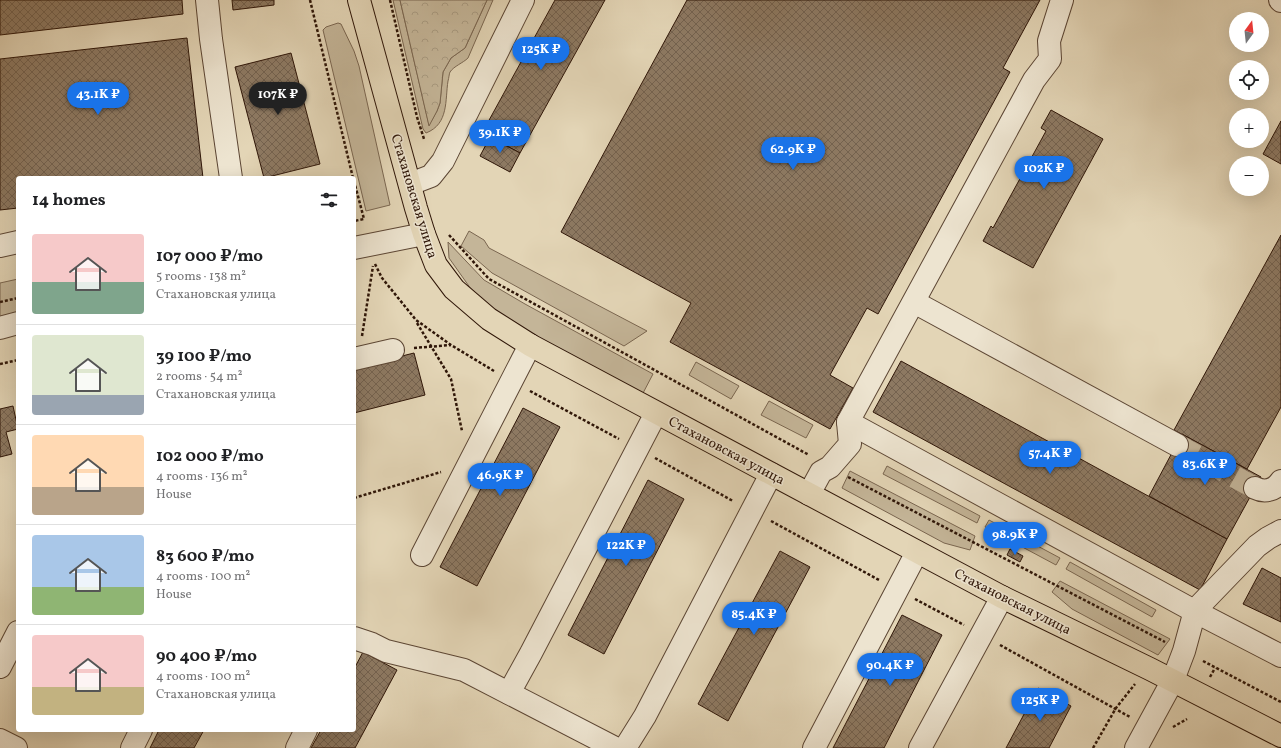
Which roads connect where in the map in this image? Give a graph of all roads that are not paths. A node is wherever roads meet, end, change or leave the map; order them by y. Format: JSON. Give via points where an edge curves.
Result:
{"nodes":[{"id":1,"x":207,"y":0,"type":"edge"},
{"id":2,"x":359,"y":0,"type":"edge"},
{"id":3,"x":523,"y":0,"type":"edge"},
{"id":4,"x":1062,"y":0,"type":"edge"},
{"id":5,"x":231,"y":176,"type":"edge"},
{"id":6,"x":410,"y":184,"type":"junction"},
{"id":7,"x":424,"y":234,"type":"junction"},
{"id":8,"x":16,"y":242,"type":"edge"},
{"id":9,"x":0,"y":246,"type":"edge"},
{"id":10,"x":356,"y":248,"type":"edge"},
{"id":11,"x":914,"y":302,"type":"junction"},
{"id":12,"x":16,"y":324,"type":"edge"},
{"id":13,"x":0,"y":328,"type":"edge"},
{"id":14,"x":530,"y":346,"type":"junction"},
{"id":15,"x":393,"y":350,"type":"road end"},
{"id":16,"x":356,"y":359,"type":"edge"},
{"id":17,"x":656,"y":413,"type":"junction"},
{"id":18,"x":848,"y":422,"type":"junction"},
{"id":19,"x":1176,"y":445,"type":"tunnel mouth"},
{"id":20,"x":771,"y":474,"type":"junction"},
{"id":21,"x":1281,"y":481,"type":"edge"},
{"id":22,"x":1255,"y":488,"type":"tunnel mouth"},
{"id":23,"x":809,"y":494,"type":"junction"},
{"id":24,"x":1276,"y":538,"type":"edge"},
{"id":25,"x":917,"y":552,"type":"junction"},
{"id":26,"x":422,"y":555,"type":"dead end"},
{"id":27,"x":1002,"y":597,"type":"junction"},
{"id":28,"x":1196,"y":612,"type":"junction"},
{"id":29,"x":16,"y":636,"type":"edge"},
{"id":30,"x":356,"y":639,"type":"edge"},
{"id":31,"x":1281,"y":656,"type":"edge"},
{"id":32,"x":0,"y":667,"type":"edge"},
{"id":33,"x":1173,"y":680,"type":"junction"},
{"id":34,"x":509,"y":693,"type":"junction"},
{"id":35,"x":140,"y":732,"type":"edge"},
{"id":36,"x":305,"y":732,"type":"edge"},
{"id":37,"x":1281,"y":736,"type":"edge"},
{"id":38,"x":0,"y":740,"type":"edge"},
{"id":39,"x":16,"y":748,"type":"edge"},
{"id":40,"x":132,"y":748,"type":"edge"},
{"id":41,"x":297,"y":748,"type":"edge"},
{"id":42,"x":615,"y":748,"type":"edge"},
{"id":43,"x":625,"y":748,"type":"edge"},
{"id":44,"x":814,"y":748,"type":"edge"},
{"id":45,"x":920,"y":748,"type":"edge"},
{"id":46,"x":1136,"y":748,"type":"edge"}],
"edges":[{"from":1,"to":5,"type":"street"},
{"from":2,"to":6,"type":"main road","name":"Стахановская улица"},
{"from":3,"to":6,"type":"street","via":[[443,161],[431,176]]},
{"from":4,"to":11,"type":"street","via":[[1049,41],[1050,59],[1034,80]]},
{"from":6,"to":7,"type":"main road","name":"Стахановская улица"},
{"from":7,"to":10,"type":"street"},
{"from":7,"to":14,"type":"main road","name":"Стахановская улица","via":[[436,265],[454,289],[489,319]]},
{"from":8,"to":9,"type":"street"},
{"from":11,"to":18,"type":"street"},
{"from":11,"to":19,"type":"street"},
{"from":12,"to":13,"type":"street"},
{"from":14,"to":17,"type":"main road","name":"Стахановская улица"},
{"from":14,"to":26,"type":"street"},
{"from":15,"to":16,"type":"street"},
{"from":17,"to":20,"type":"main road","name":"Стахановская улица"},
{"from":17,"to":34,"type":"street"},
{"from":18,"to":23,"type":"street","via":[[850,444],[830,467],[821,472]]},
{"from":18,"to":28,"type":"street"},
{"from":20,"to":23,"type":"main road","name":"Стахановская улица"},
{"from":20,"to":43,"type":"street","via":[[645,716]]},
{"from":21,"to":22,"type":"street","via":[[1270,490],[1260,491]]},
{"from":23,"to":25,"type":"main road","name":"Стахановская улица"},
{"from":24,"to":28,"type":"street","via":[[1256,546]]},
{"from":25,"to":27,"type":"main road","name":"Стахановская улица"},
{"from":25,"to":44,"type":"street"},
{"from":27,"to":33,"type":"main road","name":"Стахановская улица"},
{"from":27,"to":45,"type":"street"},
{"from":28,"to":31,"type":"street"},
{"from":28,"to":33,"type":"street"},
{"from":29,"to":32,"type":"street"},
{"from":30,"to":34,"type":"street","via":[[386,651],[464,670]]},
{"from":33,"to":37,"type":"main road","name":"Стахановская улица"},
{"from":33,"to":46,"type":"street"},
{"from":34,"to":42,"type":"street"},
{"from":35,"to":40,"type":"street"},
{"from":36,"to":41,"type":"street"},
{"from":38,"to":39,"type":"street"}]}
